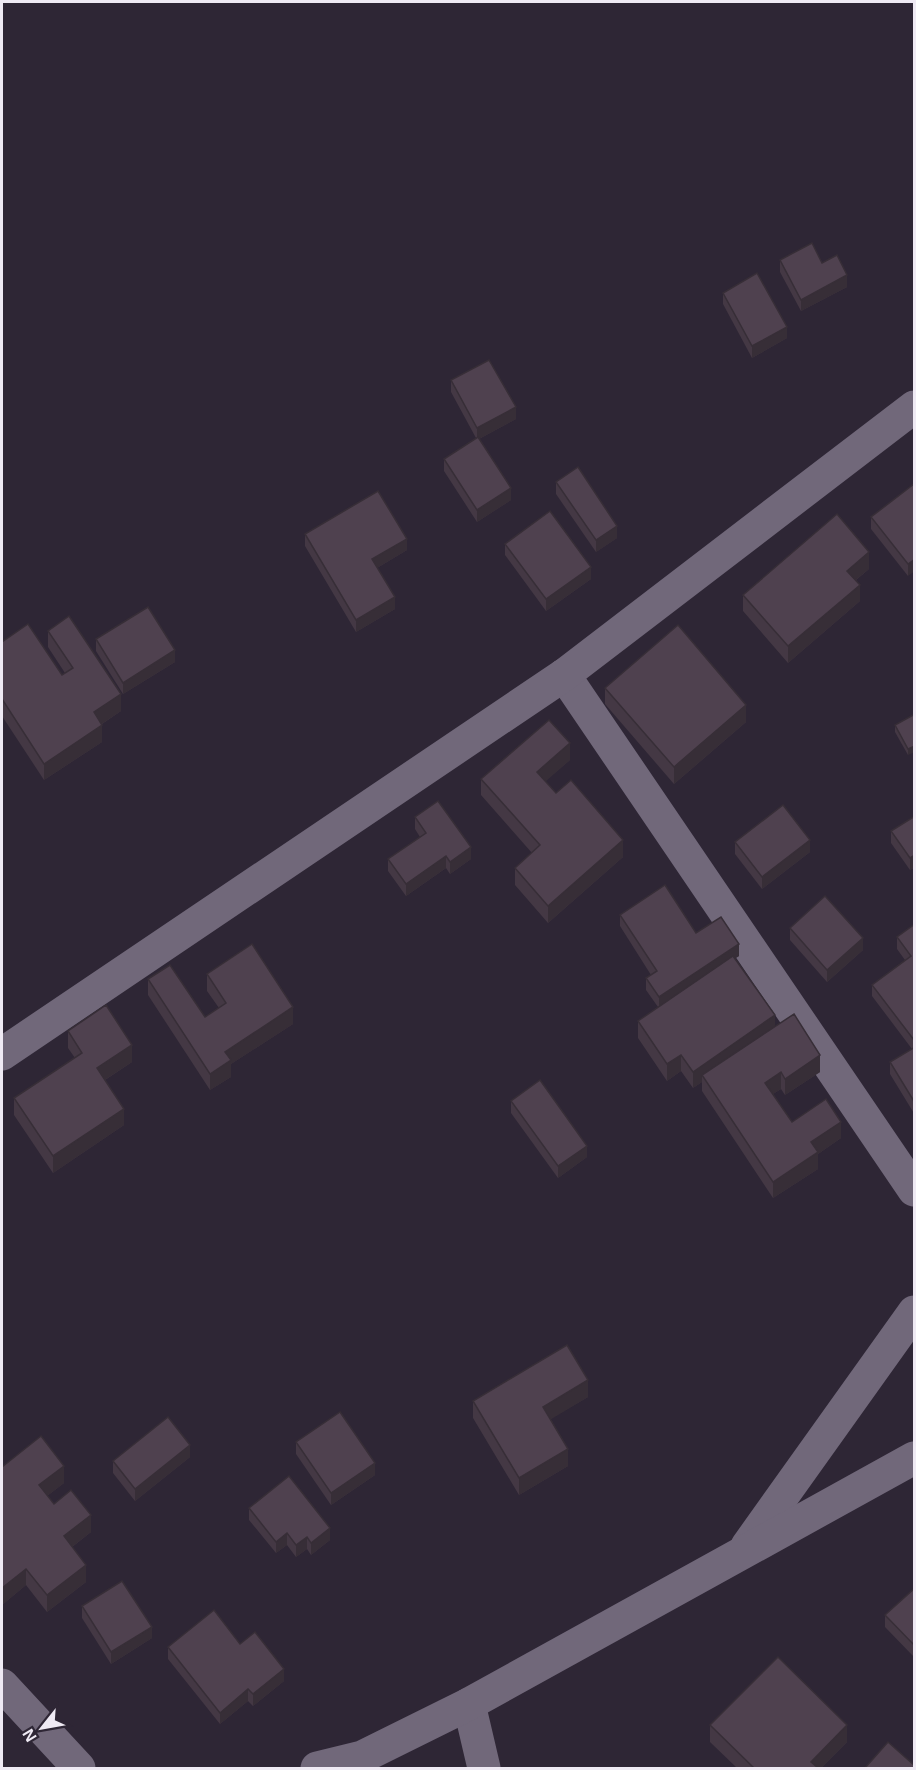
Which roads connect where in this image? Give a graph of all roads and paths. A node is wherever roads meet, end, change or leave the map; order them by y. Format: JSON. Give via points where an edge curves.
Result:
{"nodes":[{"id":1,"x":915,"y":407,"type":"edge"},
{"id":2,"x":564,"y":675,"type":"junction"},
{"id":3,"x":2,"y":1054,"type":"edge"},
{"id":4,"x":915,"y":1190,"type":"edge"},
{"id":5,"x":915,"y":1312,"type":"edge"},
{"id":6,"x":915,"y":1458,"type":"edge"},
{"id":7,"x":741,"y":1554,"type":"junction"},
{"id":8,"x":2,"y":1685,"type":"edge"},
{"id":9,"x":469,"y":1704,"type":"junction"},
{"id":10,"x":79,"y":1768,"type":"edge"},
{"id":11,"x":317,"y":1768,"type":"edge"},
{"id":12,"x":484,"y":1768,"type":"edge"}],
"edges":[{"from":1,"to":2,"type":"street"},
{"from":2,"to":3,"type":"street"},
{"from":2,"to":4,"type":"street"},
{"from":5,"to":7,"type":"street"},
{"from":6,"to":7,"type":"street"},
{"from":7,"to":9,"type":"street"},
{"from":8,"to":10,"type":"street"},
{"from":9,"to":11,"type":"street","via":[[362,1757]]},
{"from":9,"to":12,"type":"street"}]}
